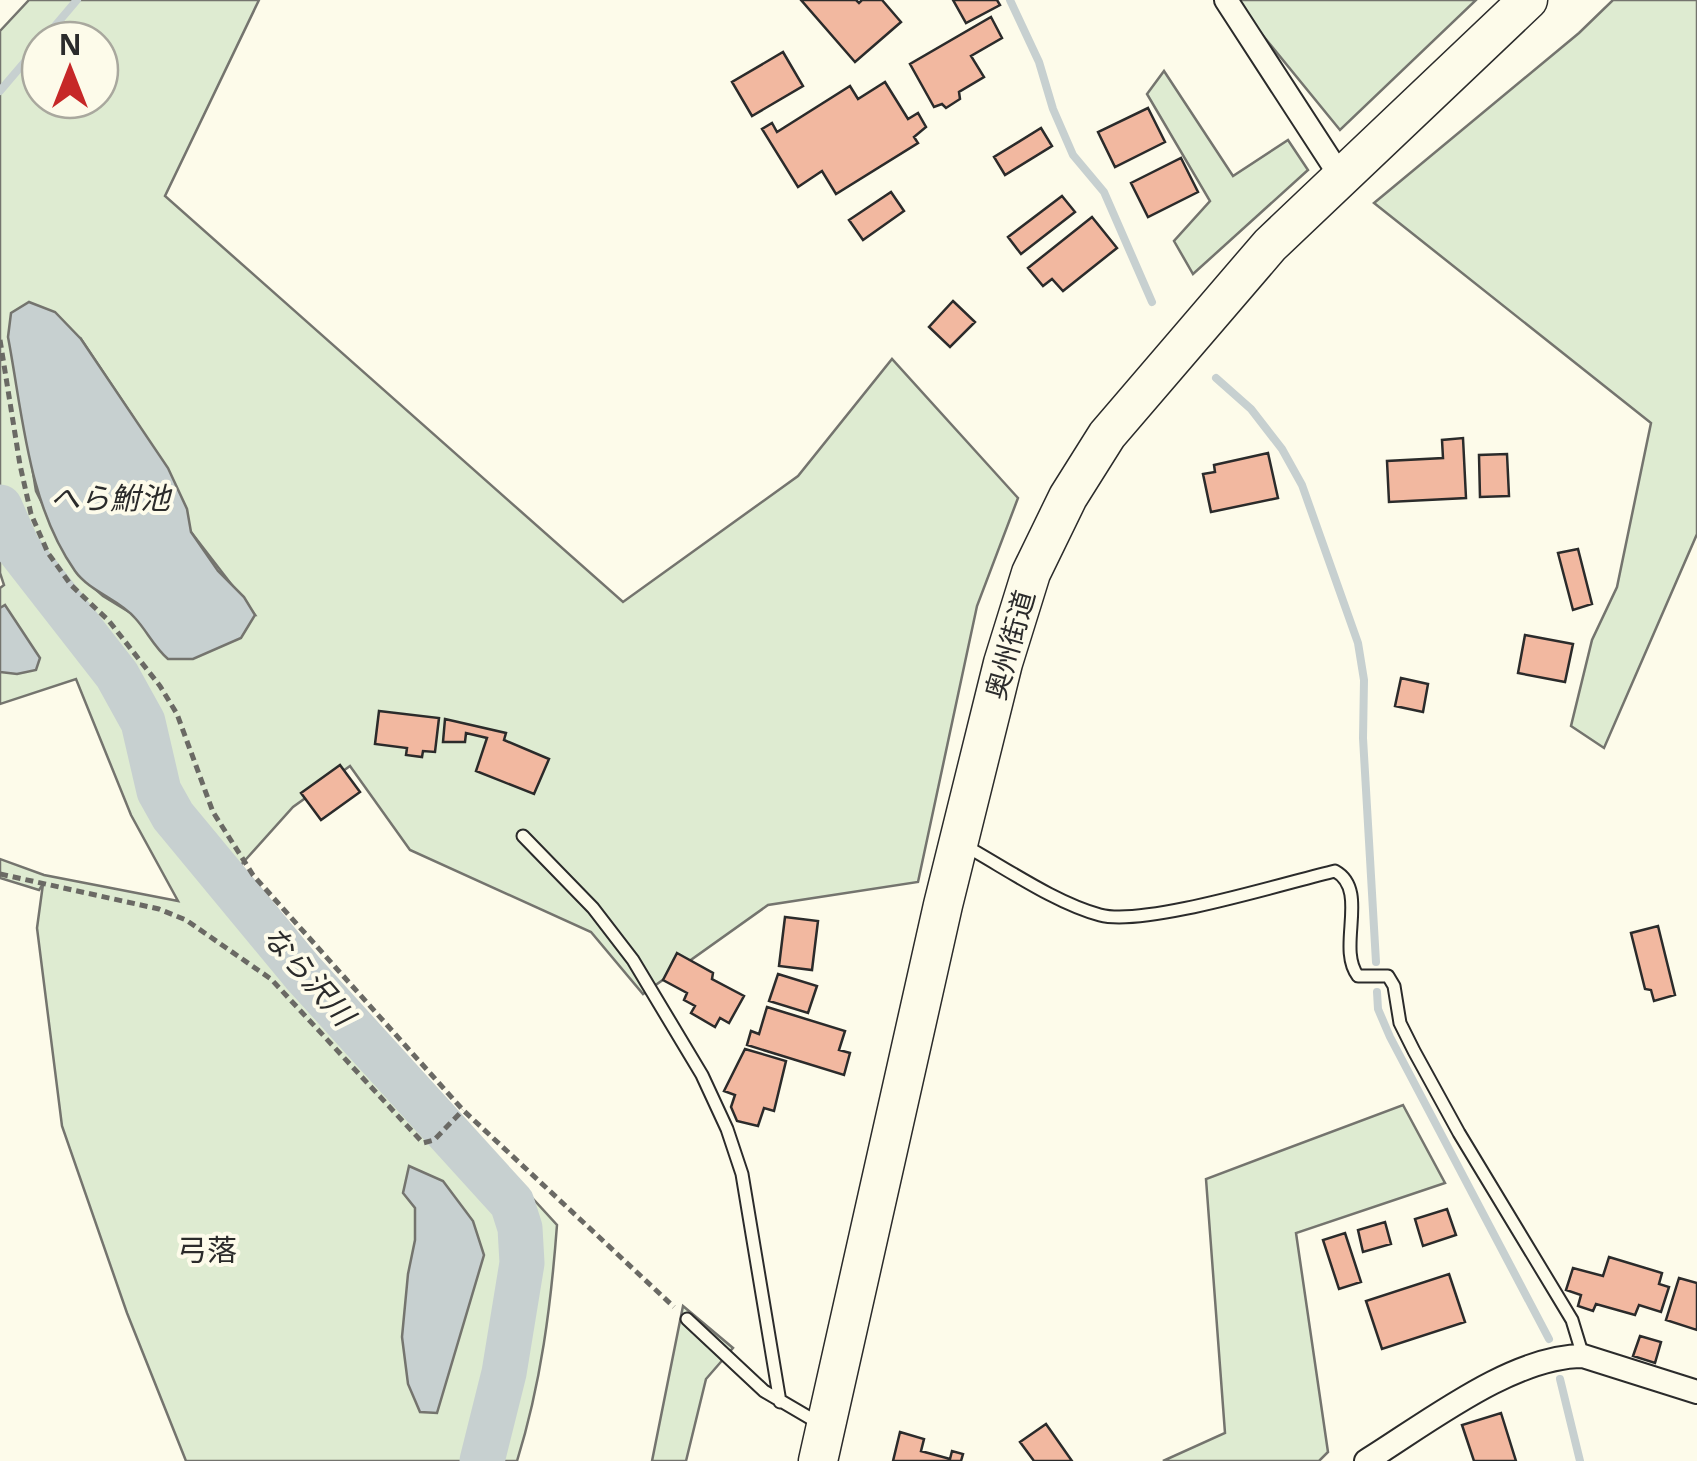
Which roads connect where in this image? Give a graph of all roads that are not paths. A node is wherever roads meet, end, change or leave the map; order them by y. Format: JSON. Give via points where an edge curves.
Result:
{"nodes":[{"id":1,"x":1226,"y":0,"type":"edge"},
{"id":2,"x":1528,"y":0,"type":"edge"},
{"id":3,"x":1341,"y":177,"type":"junction"},
{"id":4,"x":523,"y":836,"type":"dead end"},
{"id":5,"x":958,"y":842,"type":"junction"},
{"id":6,"x":687,"y":1319,"type":"road end"},
{"id":7,"x":1583,"y":1356,"type":"junction"},
{"id":8,"x":1697,"y":1392,"type":"edge"},
{"id":9,"x":780,"y":1402,"type":"junction"},
{"id":10,"x":822,"y":1444,"type":"edge"},
{"id":11,"x":1366,"y":1461,"type":"edge"}],
"edges":[{"from":1,"to":3,"type":"street"},
{"from":2,"to":3,"type":"highway","name":"奥州街道"},
{"from":3,"to":5,"type":"highway","name":"奥州街道","via":[[1270,245],[1158,373],[1107,434],[1068,497],[1032,573],[1003,663]]},
{"from":4,"to":9,"type":"lane","via":[[633,960],[727,1130],[742,1174]]},
{"from":5,"to":7,"type":"lane","via":[[1102,916],[1143,916],[1335,871],[1344,876],[1350,888],[1350,966],[1358,976],[1388,976],[1394,986],[1400,1023],[1414,1051],[1572,1320]]},
{"from":5,"to":10,"type":"highway","name":"奥州街道"},
{"from":6,"to":9,"type":"lane"},
{"from":7,"to":8,"type":"street"},
{"from":7,"to":11,"type":"street","via":[[1520,1368]]},
{"from":9,"to":10,"type":"lane"}]}
